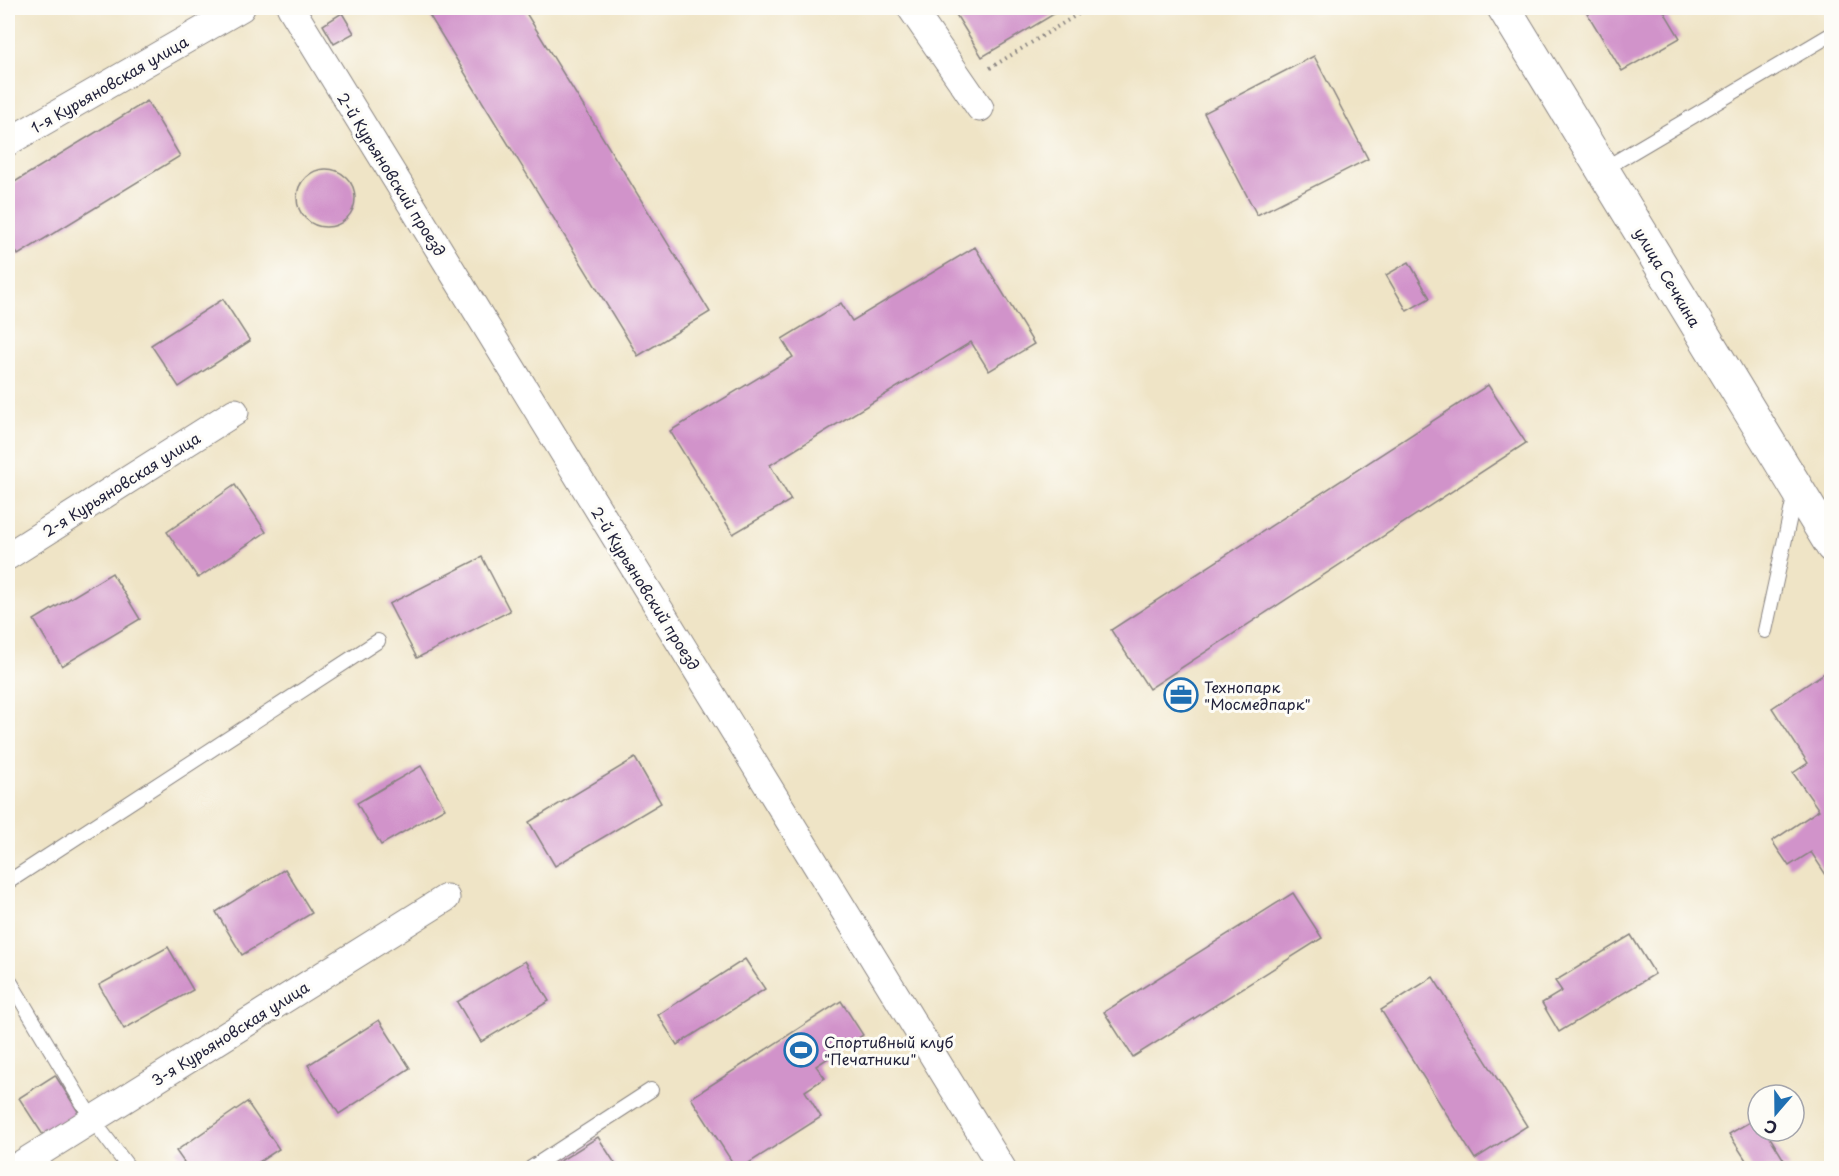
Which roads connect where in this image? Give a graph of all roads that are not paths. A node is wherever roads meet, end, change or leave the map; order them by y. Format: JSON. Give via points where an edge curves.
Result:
{"nodes":[{"id":1,"x":241,"y":8,"type":"edge"},
{"id":2,"x":291,"y":8,"type":"edge"},
{"id":3,"x":911,"y":8,"type":"edge"},
{"id":4,"x":1504,"y":8,"type":"edge"},
{"id":5,"x":1832,"y":34,"type":"edge"},
{"id":6,"x":980,"y":108,"type":"dead end"},
{"id":7,"x":8,"y":142,"type":"edge"},
{"id":8,"x":1602,"y":170,"type":"junction"},
{"id":9,"x":235,"y":412,"type":"dead end"},
{"id":10,"x":1796,"y":488,"type":"junction"},
{"id":11,"x":1832,"y":546,"type":"edge"},
{"id":12,"x":8,"y":556,"type":"edge"},
{"id":13,"x":1765,"y":631,"type":"dead end"},
{"id":14,"x":378,"y":641,"type":"dead end"},
{"id":15,"x":8,"y":882,"type":"edge"},
{"id":16,"x":446,"y":898,"type":"dead end"},
{"id":17,"x":8,"y":978,"type":"edge"},
{"id":18,"x":651,"y":1090,"type":"dead end"},
{"id":19,"x":92,"y":1119,"type":"junction"},
{"id":20,"x":997,"y":1162,"type":"edge"},
{"id":21,"x":15,"y":1168,"type":"edge"},
{"id":22,"x":129,"y":1168,"type":"edge"},
{"id":23,"x":531,"y":1168,"type":"edge"}],
"edges":[{"from":1,"to":7,"type":"street","name":"1-я Курьяновская улица"},
{"from":2,"to":20,"type":"street","name":"2-й Курьяновский проезд"},
{"from":3,"to":6,"type":"street"},
{"from":4,"to":8,"type":"street","name":"улица Сечкина"},
{"from":5,"to":8,"type":"lane"},
{"from":8,"to":10,"type":"street","name":"улица Сечкина"},
{"from":9,"to":12,"type":"street","name":"2-я Курьяновская улица"},
{"from":10,"to":11,"type":"street","name":"улица Сечкина"},
{"from":10,"to":13,"type":"lane"},
{"from":14,"to":15,"type":"lane"},
{"from":16,"to":19,"type":"street","name":"3-я Курьяновская улица"},
{"from":17,"to":19,"type":"lane"},
{"from":18,"to":23,"type":"lane"},
{"from":19,"to":21,"type":"street","name":"3-я Курьяновская улица"},
{"from":19,"to":22,"type":"lane"}]}
